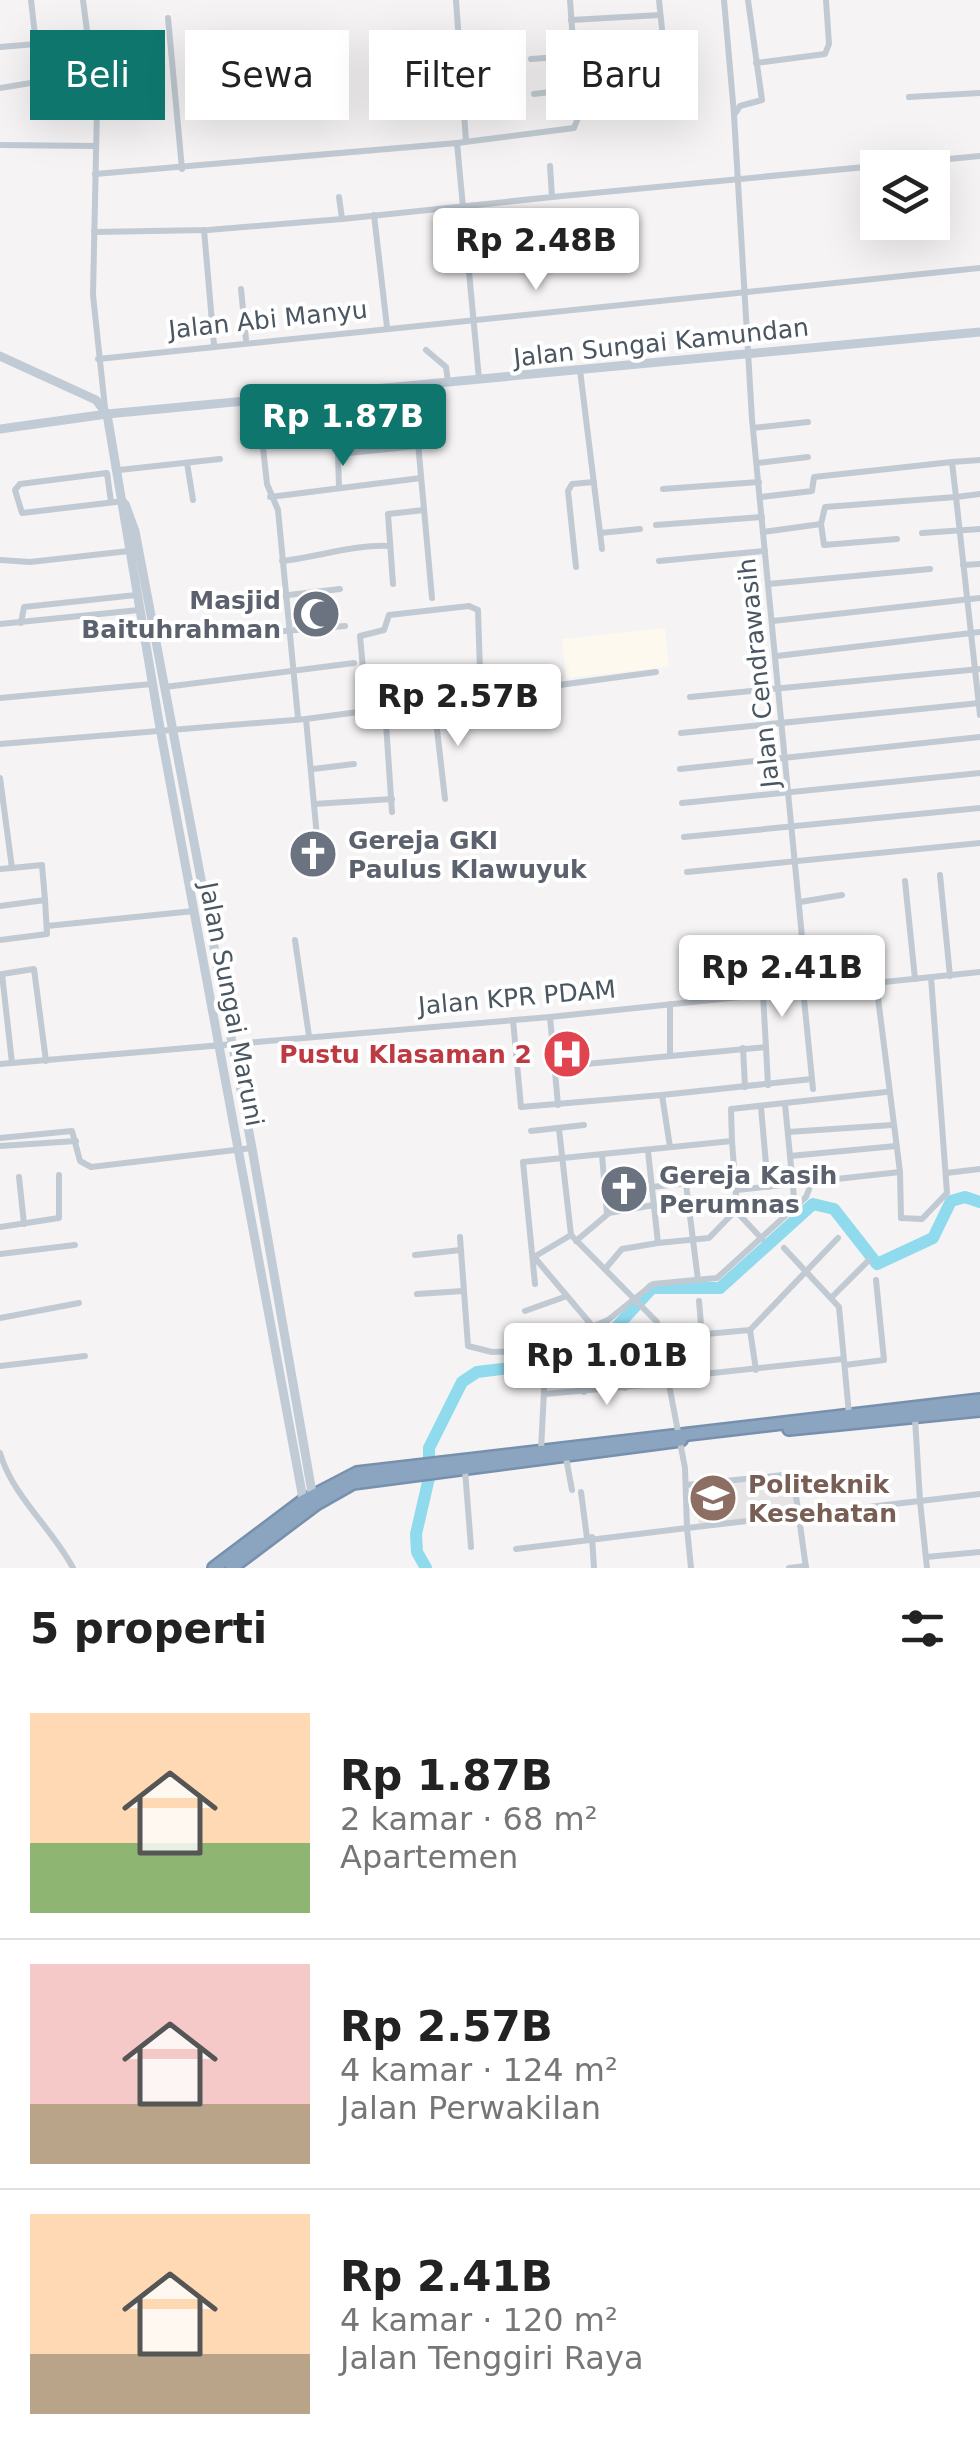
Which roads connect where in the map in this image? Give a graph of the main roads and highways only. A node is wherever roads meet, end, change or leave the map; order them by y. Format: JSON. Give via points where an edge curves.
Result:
{"nodes":[{"id":1,"x":980,"y":332,"type":"edge"},
{"id":2,"x":0,"y":356,"type":"edge"},
{"id":3,"x":107,"y":414,"type":"junction"},
{"id":4,"x":0,"y":429,"type":"edge"},
{"id":5,"x":124,"y":502,"type":"junction"},
{"id":6,"x":158,"y":685,"type":"junction"},
{"id":7,"x":166,"y":728,"type":"junction"},
{"id":8,"x":224,"y":1047,"type":"junction"},
{"id":9,"x":980,"y":1400,"type":"edge"},
{"id":10,"x":980,"y":1410,"type":"edge"},
{"id":11,"x":914,"y":1412,"type":"junction"},
{"id":12,"x":794,"y":1425,"type":"junction"},
{"id":13,"x":678,"y":1437,"type":"junction"},
{"id":14,"x":507,"y":1459,"type":"junction"},
{"id":15,"x":310,"y":1503,"type":"junction"},
{"id":16,"x":214,"y":1568,"type":"edge"},
{"id":17,"x":230,"y":1568,"type":"edge"}],
"edges":[{"from":1,"to":3,"type":"main road","name":"Jalan Sungai Kamundan"},
{"from":2,"to":3,"type":"main road","via":[[96,400]]},
{"from":3,"to":4,"type":"main road","name":"Jalan Sungai Kamundan"},
{"from":3,"to":5,"type":"main road","name":"Jalan Sungai Maruni"},
{"from":5,"to":6,"type":"main road","name":"Jalan Sungai Maruni","via":[[136,595]]},
{"from":5,"to":6,"type":"main road","name":"Jalan Sungai Maruni","via":[[135,531]]},
{"from":6,"to":7,"type":"main road","name":"Jalan Sungai Maruni"},
{"from":7,"to":8,"type":"main road","name":"Jalan Sungai Maruni"},
{"from":7,"to":8,"type":"main road","name":"Jalan Sungai Maruni","via":[[194,911]]},
{"from":8,"to":15,"type":"main road","name":"Jalan Sungai Maruni"},
{"from":8,"to":15,"type":"main road","name":"Jalan Sungai Maruni","via":[[252,1148]]},
{"from":9,"to":11,"type":"highway"},
{"from":10,"to":11,"type":"highway"},
{"from":11,"to":12,"type":"highway"},
{"from":11,"to":12,"type":"highway"},
{"from":12,"to":13,"type":"highway"},
{"from":13,"to":14,"type":"highway"},
{"from":13,"to":14,"type":"highway","via":[[566,1458]]},
{"from":14,"to":15,"type":"highway","via":[[345,1476]]},
{"from":15,"to":16,"type":"highway"},
{"from":15,"to":17,"type":"highway"}]}
